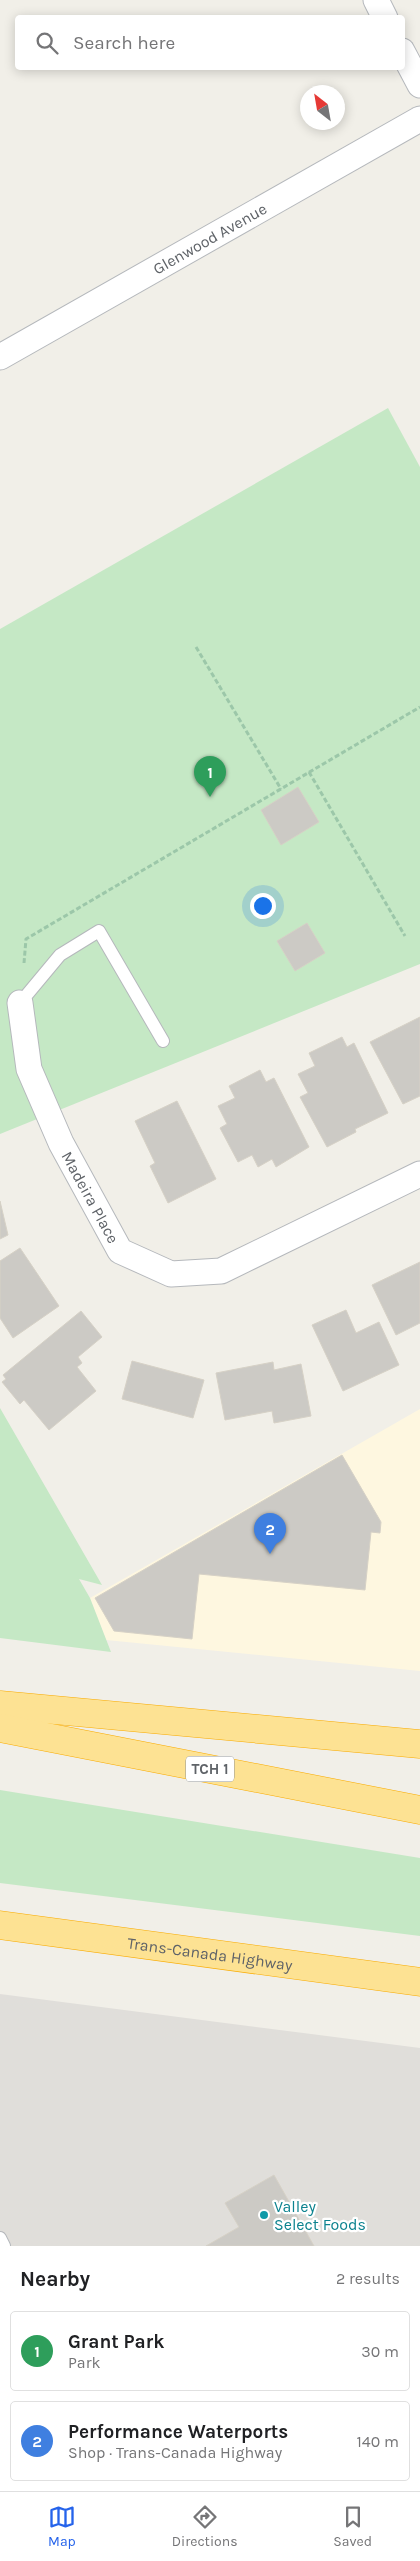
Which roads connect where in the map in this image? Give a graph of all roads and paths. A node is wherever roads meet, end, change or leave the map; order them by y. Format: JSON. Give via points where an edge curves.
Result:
{"nodes":[{"id":1,"x":376,"y":0,"type":"edge"},
{"id":2,"x":384,"y":15,"type":"edge"},
{"id":3,"x":405,"y":57,"type":"edge"},
{"id":4,"x":420,"y":85,"type":"edge"},
{"id":5,"x":420,"y":119,"type":"edge"},
{"id":6,"x":0,"y":358,"type":"edge"},
{"id":7,"x":196,"y":647,"type":"dead end"},
{"id":8,"x":420,"y":707,"type":"edge"},
{"id":9,"x":309,"y":772,"type":"junction"},
{"id":10,"x":280,"y":789,"type":"junction"},
{"id":11,"x":406,"y":936,"type":"dead end"},
{"id":12,"x":20,"y":1003,"type":"junction"},
{"id":13,"x":162,"y":1041,"type":"dead end"},
{"id":14,"x":420,"y":1174,"type":"edge"},
{"id":15,"x":0,"y":1705,"type":"edge"},
{"id":16,"x":0,"y":1728,"type":"edge"},
{"id":17,"x":420,"y":1744,"type":"edge"},
{"id":18,"x":420,"y":1810,"type":"edge"},
{"id":19,"x":0,"y":1925,"type":"edge"},
{"id":20,"x":420,"y":1982,"type":"edge"},
{"id":21,"x":0,"y":2238,"type":"edge"},
{"id":22,"x":4,"y":2246,"type":"edge"}],
"edges":[{"from":1,"to":2,"type":"street"},
{"from":3,"to":4,"type":"street"},
{"from":5,"to":6,"type":"street","name":"Glenwood Avenue"},
{"from":7,"to":10,"type":"path"},
{"from":8,"to":9,"type":"path"},
{"from":9,"to":10,"type":"path"},
{"from":9,"to":11,"type":"path"},
{"from":10,"to":12,"type":"path","via":[[26,939]]},
{"from":12,"to":13,"type":"lane","via":[[60,954],[99,931]]},
{"from":12,"to":14,"type":"street","name":"Madeira Place","via":[[28,1069],[61,1143],[120,1251],[171,1274],[221,1271]]},
{"from":15,"to":17,"type":"highway"},
{"from":16,"to":18,"type":"highway","number":"TCH 1"},
{"from":19,"to":20,"type":"highway","name":"Trans-Canada Highway"},
{"from":21,"to":22,"type":"lane"}]}
